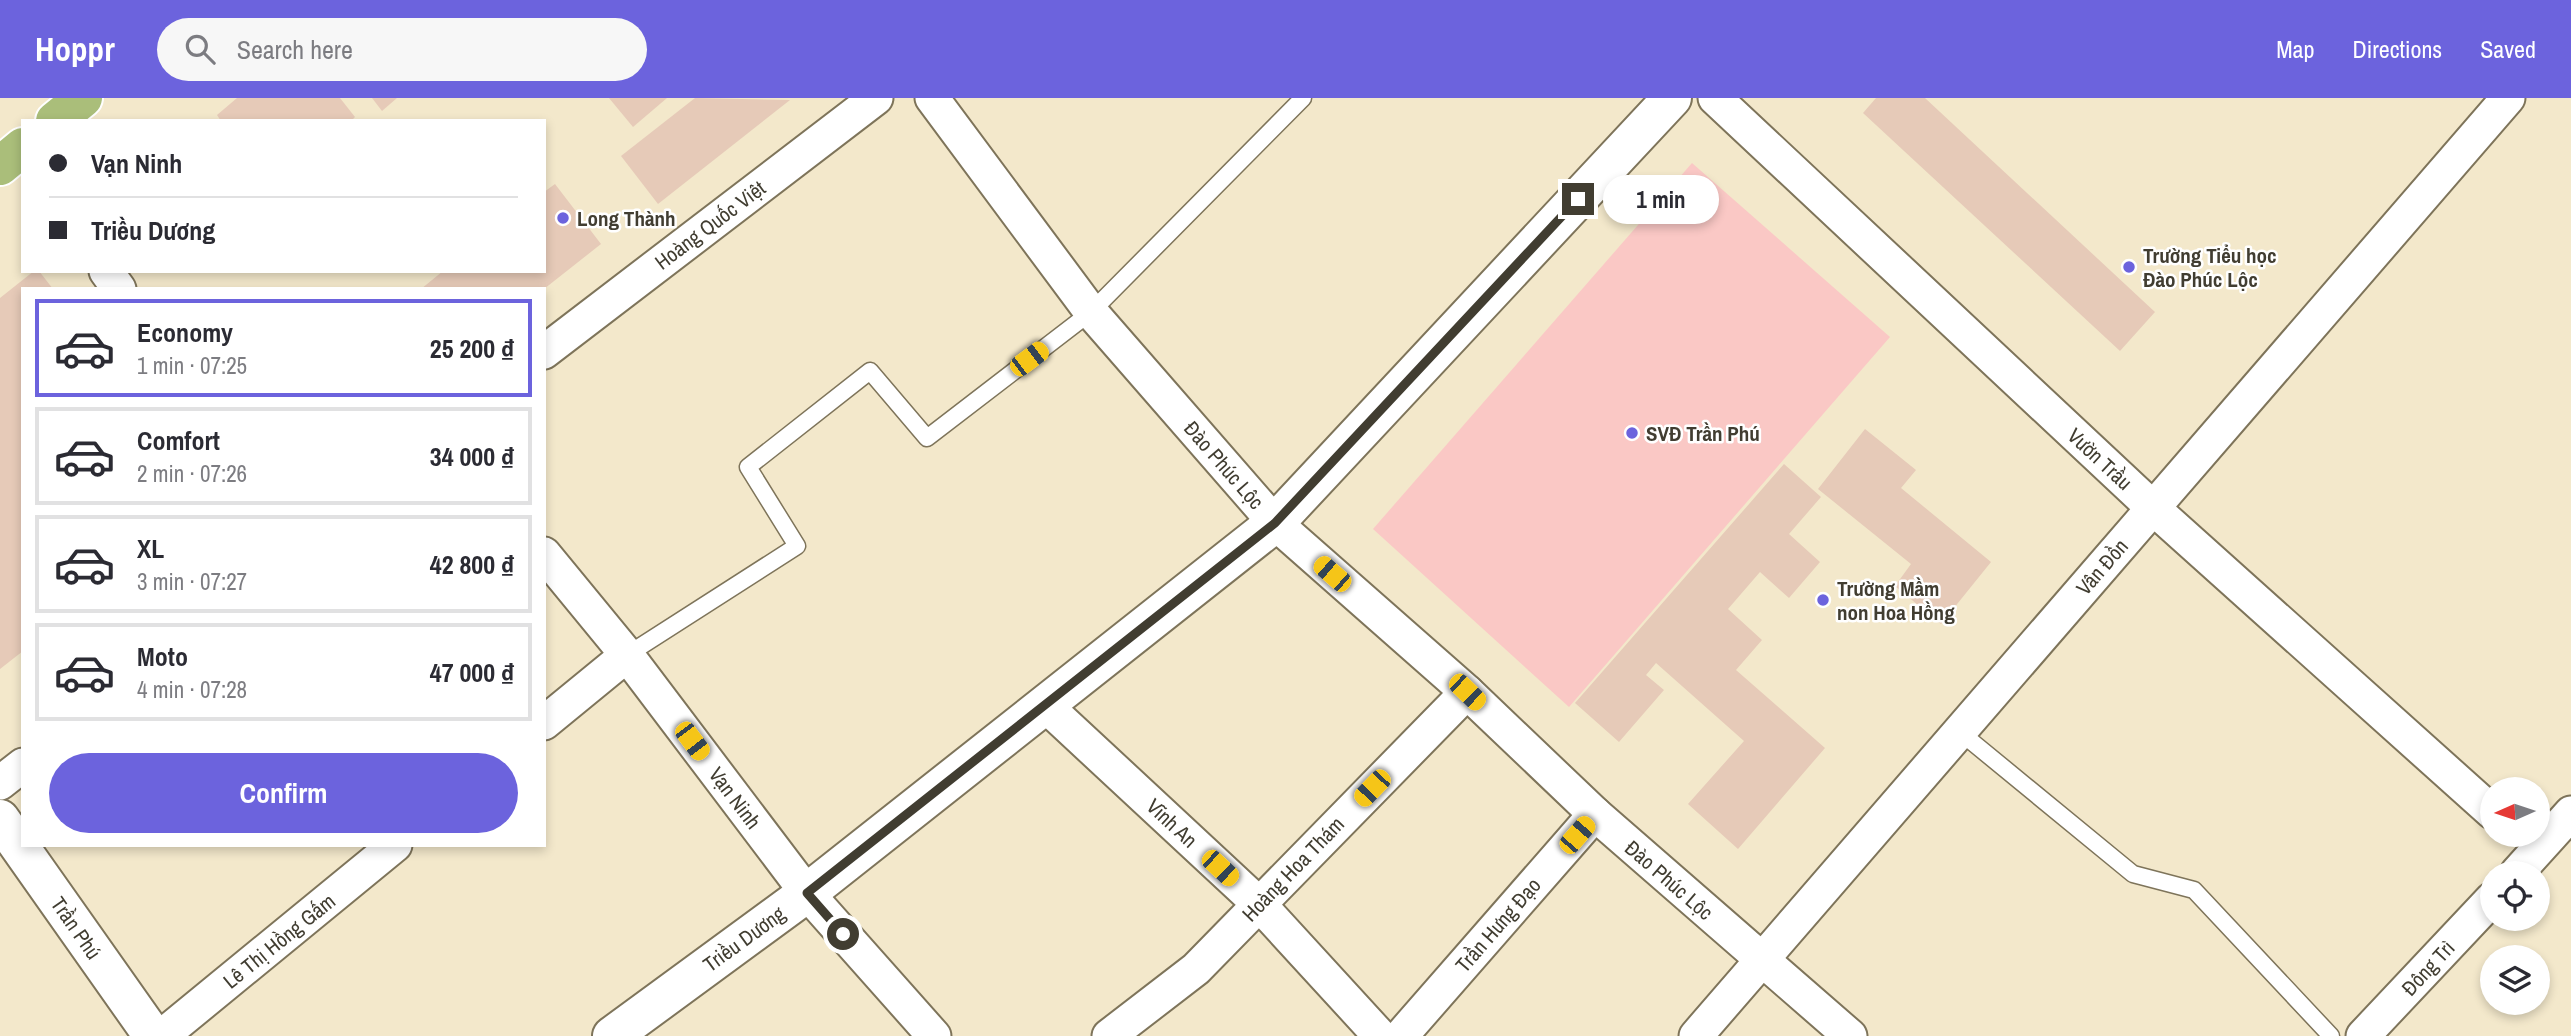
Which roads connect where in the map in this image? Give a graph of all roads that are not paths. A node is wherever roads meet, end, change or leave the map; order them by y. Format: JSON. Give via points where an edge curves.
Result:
{"nodes":[{"id":1,"x":83,"y":98,"type":"edge"},
{"id":2,"x":876,"y":98,"type":"edge"},
{"id":3,"x":932,"y":98,"type":"edge"},
{"id":4,"x":1303,"y":98,"type":"edge"},
{"id":5,"x":1672,"y":98,"type":"edge"},
{"id":6,"x":1715,"y":98,"type":"edge"},
{"id":7,"x":2508,"y":98,"type":"edge"},
{"id":8,"x":57,"y":119,"type":"edge"},
{"id":9,"x":1091,"y":312,"type":"junction"},
{"id":10,"x":546,"y":350,"type":"edge"},
{"id":11,"x":2152,"y":508,"type":"junction"},
{"id":12,"x":1275,"y":523,"type":"junction"},
{"id":13,"x":546,"y":556,"type":"edge"},
{"id":14,"x":627,"y":655,"type":"junction"},
{"id":15,"x":1467,"y":692,"type":"junction"},
{"id":16,"x":1046,"y":706,"type":"junction"},
{"id":17,"x":546,"y":721,"type":"edge"},
{"id":18,"x":1960,"y":732,"type":"junction"},
{"id":19,"x":21,"y":767,"type":"edge"},
{"id":20,"x":0,"y":783,"type":"edge"},
{"id":21,"x":2480,"y":801,"type":"edge"},
{"id":22,"x":2571,"y":813,"type":"edge"},
{"id":23,"x":1595,"y":814,"type":"junction"},
{"id":24,"x":0,"y":819,"type":"edge"},
{"id":25,"x":393,"y":847,"type":"edge"},
{"id":26,"x":2524,"y":853,"type":"edge"},
{"id":27,"x":807,"y":893,"type":"junction"},
{"id":28,"x":1259,"y":904,"type":"junction"},
{"id":29,"x":2480,"y":912,"type":"edge"},
{"id":30,"x":1763,"y":962,"type":"junction"},
{"id":31,"x":153,"y":1036,"type":"edge"},
{"id":32,"x":162,"y":1036,"type":"edge"},
{"id":33,"x":612,"y":1036,"type":"edge"},
{"id":34,"x":934,"y":1036,"type":"edge"},
{"id":35,"x":1109,"y":1036,"type":"edge"},
{"id":36,"x":1380,"y":1036,"type":"edge"},
{"id":37,"x":1401,"y":1036,"type":"edge"},
{"id":38,"x":1696,"y":1036,"type":"edge"},
{"id":39,"x":1850,"y":1036,"type":"edge"},
{"id":40,"x":2331,"y":1036,"type":"edge"},
{"id":41,"x":2363,"y":1036,"type":"edge"}],
"edges":[{"from":1,"to":8,"type":"highway"},
{"from":2,"to":10,"type":"street","name":"Hoàng Quốc Việt"},
{"from":3,"to":9,"type":"street","name":"Đào Phúc Lộc"},
{"from":4,"to":9,"type":"lane"},
{"from":5,"to":12,"type":"street","name":"Triều Dương"},
{"from":6,"to":11,"type":"street","name":"Vườn Trầu"},
{"from":7,"to":11,"type":"street","name":"Vân Đồn"},
{"from":9,"to":12,"type":"street","name":"Đào Phúc Lộc"},
{"from":9,"to":14,"type":"lane","via":[[927,438],[870,371],[748,467],[797,546]]},
{"from":11,"to":18,"type":"street","name":"Vân Đồn"},
{"from":11,"to":21,"type":"street","name":"Vườn Trầu"},
{"from":12,"to":15,"type":"street","name":"Đào Phúc Lộc"},
{"from":12,"to":16,"type":"street","name":"Triều Dương"},
{"from":13,"to":14,"type":"street","name":"Vạn Ninh"},
{"from":14,"to":17,"type":"street"},
{"from":14,"to":27,"type":"street","name":"Vạn Ninh"},
{"from":15,"to":23,"type":"street","name":"Đào Phúc Lộc"},
{"from":15,"to":28,"type":"street","name":"Hoàng Hoa Thám"},
{"from":16,"to":27,"type":"street","name":"Triều Dương"},
{"from":16,"to":28,"type":"street","name":"Vĩnh An"},
{"from":18,"to":30,"type":"street","name":"Vân Đồn"},
{"from":18,"to":40,"type":"lane","via":[[2133,874],[2194,890]]},
{"from":19,"to":20,"type":"street"},
{"from":22,"to":26,"type":"street"},
{"from":23,"to":30,"type":"street","name":"Đào Phúc Lộc"},
{"from":23,"to":37,"type":"street","name":"Trần Hưng Đạo"},
{"from":24,"to":31,"type":"street","name":"Trần Phú"},
{"from":25,"to":32,"type":"street","name":"Lê Thị Hồng Gấm"},
{"from":27,"to":33,"type":"street","name":"Triều Dương"},
{"from":27,"to":34,"type":"street","name":"Vạn Ninh"},
{"from":28,"to":35,"type":"street","name":"Hoàng Hoa Thám","via":[[1196,969]]},
{"from":28,"to":36,"type":"street","name":"Vĩnh An"},
{"from":29,"to":41,"type":"street","name":"Đông Trì"},
{"from":30,"to":38,"type":"street","name":"Vân Đồn"},
{"from":30,"to":39,"type":"street","name":"Đào Phúc Lộc"}]}
